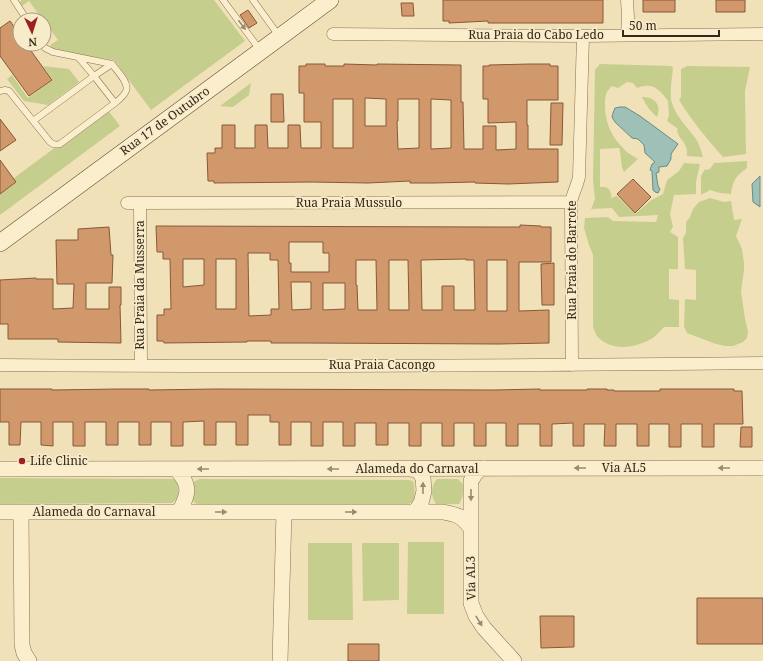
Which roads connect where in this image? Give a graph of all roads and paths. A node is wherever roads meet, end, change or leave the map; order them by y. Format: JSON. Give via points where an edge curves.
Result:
{"nodes":[{"id":1,"x":14,"y":0,"type":"edge"},
{"id":2,"x":223,"y":0,"type":"edge"},
{"id":3,"x":253,"y":0,"type":"edge"},
{"id":4,"x":330,"y":0,"type":"edge"},
{"id":5,"x":627,"y":0,"type":"edge"},
{"id":6,"x":22,"y":12,"type":"edge"},
{"id":7,"x":333,"y":34,"type":"dead end"},
{"id":8,"x":763,"y":34,"type":"edge"},
{"id":9,"x":627,"y":35,"type":"junction"},
{"id":10,"x":582,"y":36,"type":"junction"},
{"id":11,"x":280,"y":37,"type":"junction"},
{"id":12,"x":261,"y":51,"type":"junction"},
{"id":13,"x":52,"y":52,"type":"edge"},
{"id":14,"x":78,"y":57,"type":"junction"},
{"id":15,"x":112,"y":64,"type":"junction"},
{"id":16,"x":94,"y":76,"type":"junction"},
{"id":17,"x":0,"y":91,"type":"edge"},
{"id":18,"x":115,"y":103,"type":"junction"},
{"id":19,"x":33,"y":121,"type":"junction"},
{"id":20,"x":571,"y":202,"type":"junction"},
{"id":21,"x":127,"y":203,"type":"dead end"},
{"id":22,"x":140,"y":204,"type":"junction"},
{"id":23,"x":0,"y":243,"type":"edge"},
{"id":24,"x":763,"y":363,"type":"edge"},
{"id":25,"x":0,"y":365,"type":"edge"},
{"id":26,"x":572,"y":365,"type":"junction"},
{"id":27,"x":141,"y":366,"type":"junction"},
{"id":28,"x":410,"y":468,"type":"junction"},
{"id":29,"x":484,"y":468,"type":"junction"},
{"id":30,"x":763,"y":468,"type":"edge"},
{"id":31,"x":0,"y":469,"type":"edge"},
{"id":32,"x":176,"y":469,"type":"junction"},
{"id":33,"x":0,"y":512,"type":"edge"},
{"id":34,"x":21,"y":512,"type":"junction"},
{"id":35,"x":179,"y":512,"type":"junction"},
{"id":36,"x":284,"y":512,"type":"junction"},
{"id":37,"x":415,"y":512,"type":"junction"},
{"id":38,"x":471,"y":528,"type":"junction"},
{"id":39,"x":28,"y":661,"type":"edge"},
{"id":40,"x":280,"y":661,"type":"edge"},
{"id":41,"x":514,"y":661,"type":"edge"}],
"edges":[{"from":1,"to":6,"type":"lane"},
{"from":2,"to":12,"type":"lane","one_way":true},
{"from":3,"to":11,"type":"lane"},
{"from":4,"to":11,"type":"main road","name":"Rua 17 de Outubro"},
{"from":5,"to":9,"type":"street"},
{"from":7,"to":10,"type":"street","name":"Rua Praia do Cabo Ledo"},
{"from":8,"to":9,"type":"street","name":"Rua Praia do Cabo Ledo"},
{"from":9,"to":10,"type":"street","name":"Rua Praia do Cabo Ledo"},
{"from":10,"to":20,"type":"street","name":"Rua Praia do Barrote","via":[[579,177]]},
{"from":11,"to":12,"type":"main road","name":"Rua 17 de Outubro"},
{"from":12,"to":23,"type":"main road","name":"Rua 17 de Outubro"},
{"from":13,"to":14,"type":"lane"},
{"from":14,"to":15,"type":"lane"},
{"from":14,"to":16,"type":"lane"},
{"from":15,"to":16,"type":"lane"},
{"from":15,"to":18,"type":"lane","via":[[128,87]]},
{"from":16,"to":18,"type":"lane"},
{"from":16,"to":19,"type":"lane"},
{"from":17,"to":19,"type":"lane","via":[[9,91]]},
{"from":18,"to":19,"type":"lane","via":[[56,145],[50,142]]},
{"from":20,"to":22,"type":"street","name":"Rua Praia Mussulo"},
{"from":20,"to":26,"type":"street","name":"Rua Praia do Barrote"},
{"from":21,"to":22,"type":"street","name":"Rua Praia Mussulo"},
{"from":22,"to":27,"type":"street","name":"Rua Praia da Musserra"},
{"from":24,"to":26,"type":"street","name":"Rua Praia Cacongo"},
{"from":25,"to":27,"type":"street","name":"Rua Praia Cacongo"},
{"from":26,"to":27,"type":"street","name":"Rua Praia Cacongo"},
{"from":28,"to":29,"type":"street","name":"Alameda do Carnaval"},
{"from":28,"to":32,"type":"street","name":"Alameda do Carnaval","one_way":true},
{"from":37,"to":28,"type":"street","one_way":true,"via":[[424,491],[423,478],[418,470]]},
{"from":30,"to":29,"type":"street","name":"Via AL5","one_way":true},
{"from":29,"to":38,"type":"street","name":"Alameda do Carnaval","one_way":true,"via":[[478,470],[471,482]]},
{"from":31,"to":32,"type":"street","name":"Alameda do Carnaval"},
{"from":32,"to":35,"type":"street","via":[[184,478],[186,485],[185,502]]},
{"from":33,"to":34,"type":"street","name":"Alameda do Carnaval"},
{"from":34,"to":35,"type":"street","name":"Alameda do Carnaval"},
{"from":34,"to":39,"type":"street","via":[[22,645]]},
{"from":35,"to":36,"type":"street","name":"Alameda do Carnaval","one_way":true},
{"from":36,"to":37,"type":"street","name":"Alameda do Carnaval","one_way":true},
{"from":36,"to":40,"type":"street"},
{"from":37,"to":38,"type":"street","name":"Alameda do Carnaval","via":[[456,514]]},
{"from":38,"to":41,"type":"street","name":"Via AL3","one_way":true,"via":[[471,604],[484,628]]}]}
